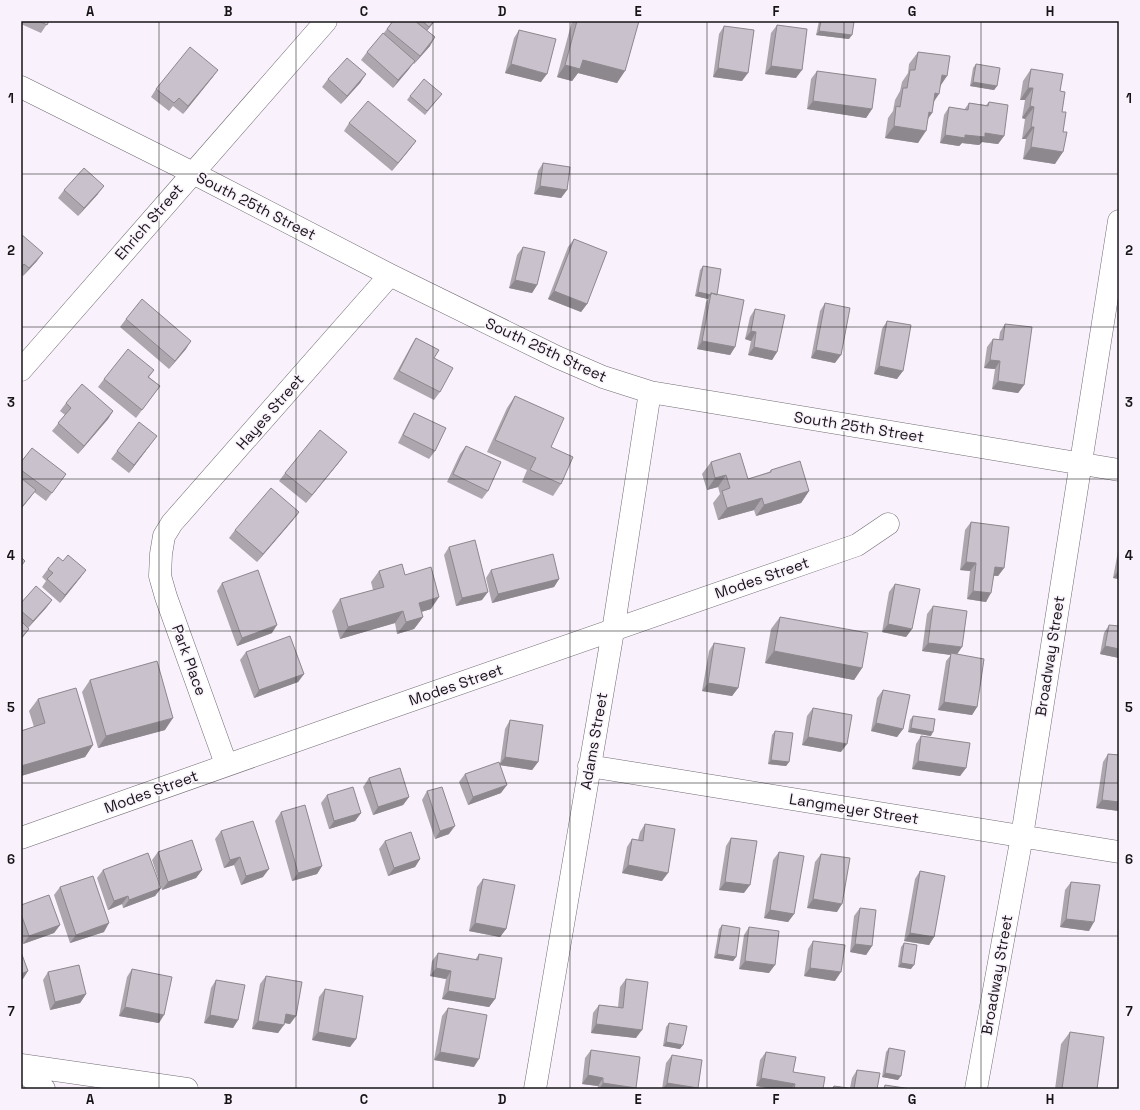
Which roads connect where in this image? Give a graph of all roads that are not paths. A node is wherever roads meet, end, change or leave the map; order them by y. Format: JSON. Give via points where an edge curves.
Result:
{"nodes":[{"id":1,"x":326,"y":21,"type":"edge"},
{"id":2,"x":21,"y":87,"type":"edge"},
{"id":3,"x":192,"y":173,"type":"junction"},
{"id":4,"x":1119,"y":224,"type":"edge"},
{"id":5,"x":390,"y":274,"type":"junction"},
{"id":6,"x":21,"y":370,"type":"edge"},
{"id":7,"x":650,"y":392,"type":"junction"},
{"id":8,"x":1080,"y":464,"type":"junction"},
{"id":9,"x":1119,"y":470,"type":"edge"},
{"id":10,"x":888,"y":524,"type":"dead end"},
{"id":11,"x":162,"y":554,"type":"joint"},
{"id":12,"x":613,"y":631,"type":"junction"},
{"id":13,"x":226,"y":764,"type":"junction"},
{"id":14,"x":589,"y":766,"type":"junction"},
{"id":15,"x":1022,"y":836,"type":"junction"},
{"id":16,"x":21,"y":838,"type":"edge"},
{"id":17,"x":1119,"y":852,"type":"edge"},
{"id":18,"x":21,"y":1065,"type":"edge"},
{"id":19,"x":21,"y":1069,"type":"edge"},
{"id":20,"x":44,"y":1089,"type":"edge"},
{"id":21,"x":187,"y":1089,"type":"edge"},
{"id":22,"x":535,"y":1089,"type":"edge"},
{"id":23,"x":976,"y":1089,"type":"edge"}],
"edges":[{"from":1,"to":3,"type":"street","name":"Ehrich Street"},
{"from":2,"to":3,"type":"street","name":"South 25th Street"},
{"from":3,"to":5,"type":"street","name":"South 25th Street"},
{"from":3,"to":6,"type":"street","name":"Ehrich Street"},
{"from":4,"to":8,"type":"street","name":"Broadway Street"},
{"from":5,"to":7,"type":"street","name":"South 25th Street","via":[[557,358],[603,378]]},
{"from":5,"to":11,"type":"street","name":"Hayes Street","via":[[172,523],[164,536]]},
{"from":7,"to":8,"type":"street","name":"South 25th Street"},
{"from":7,"to":12,"type":"street","name":"Adams Street"},
{"from":8,"to":9,"type":"street","name":"South 25th Street"},
{"from":8,"to":15,"type":"street","name":"Broadway Street"},
{"from":10,"to":12,"type":"street","name":"Modes Street","via":[[856,545]]},
{"from":11,"to":13,"type":"street","name":"Park Place","via":[[160,576],[166,598]]},
{"from":12,"to":13,"type":"street","name":"Modes Street"},
{"from":12,"to":14,"type":"street","name":"Adams Street"},
{"from":13,"to":16,"type":"street","name":"Modes Street"},
{"from":14,"to":15,"type":"street","name":"Langmeyer Street"},
{"from":14,"to":22,"type":"street","name":"Adams Street"},
{"from":15,"to":17,"type":"street","name":"Langmeyer Street"},
{"from":15,"to":23,"type":"street","name":"Broadway Street"},
{"from":18,"to":21,"type":"street"},
{"from":19,"to":20,"type":"street"}]}
